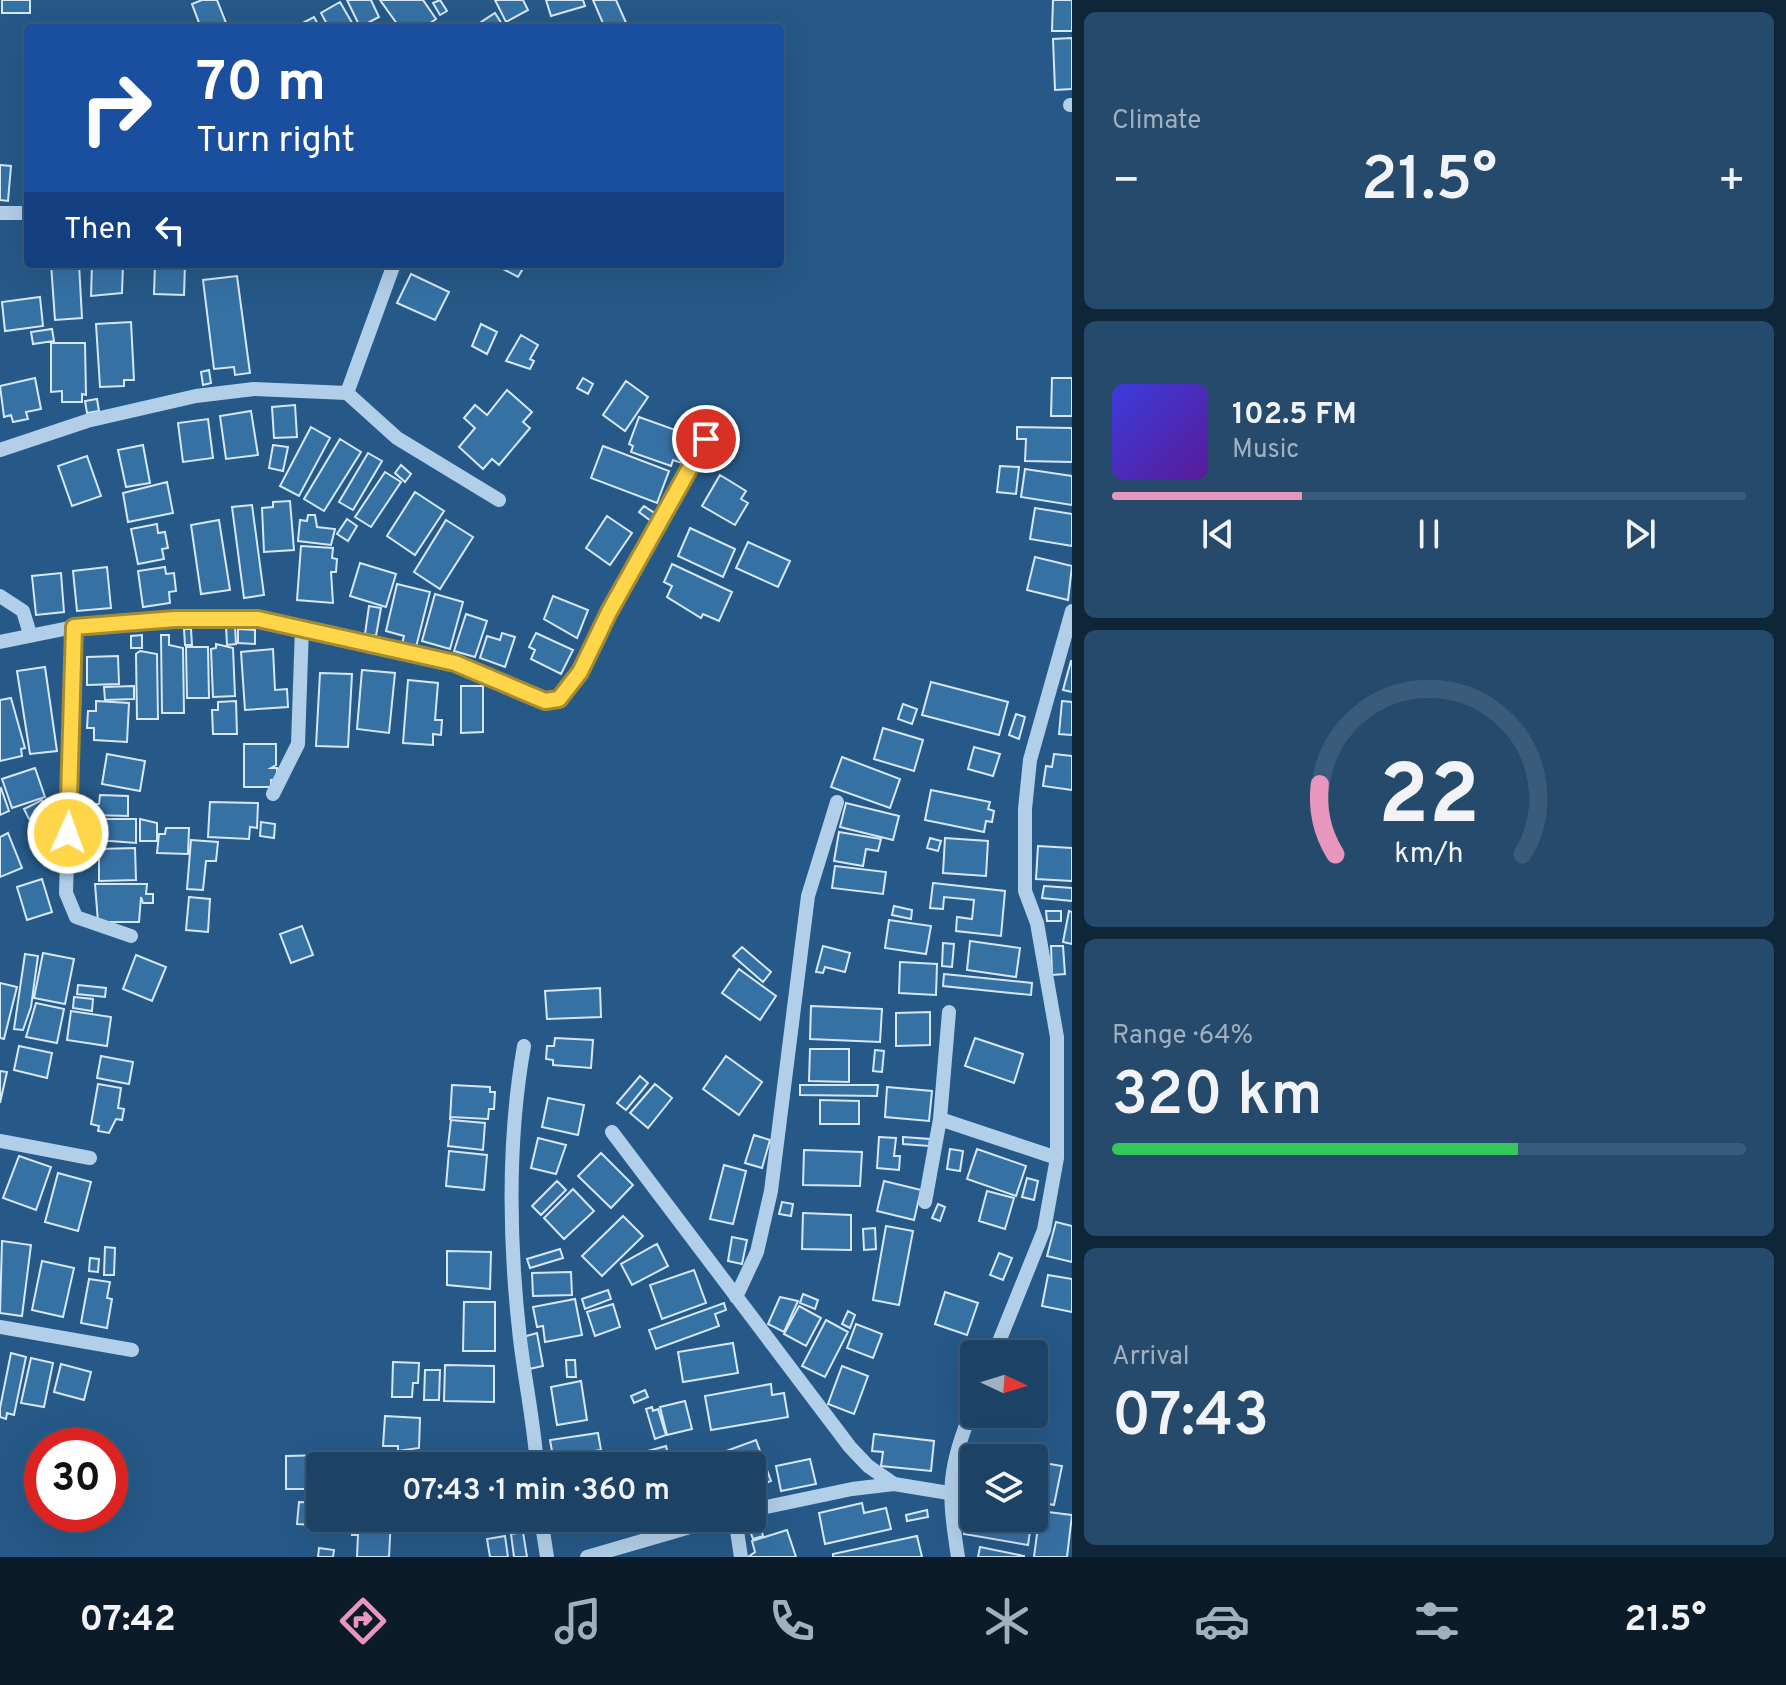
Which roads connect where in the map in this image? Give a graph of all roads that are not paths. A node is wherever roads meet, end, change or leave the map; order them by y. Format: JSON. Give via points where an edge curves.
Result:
{"nodes":[{"id":1,"x":0,"y":213,"type":"edge"},
{"id":2,"x":24,"y":213,"type":"edge"},
{"id":3,"x":393,"y":268,"type":"edge"},
{"id":4,"x":347,"y":393,"type":"junction"},
{"id":5,"x":706,"y":439,"type":"dead end"},
{"id":6,"x":0,"y":450,"type":"edge"},
{"id":7,"x":499,"y":500,"type":"dead end"},
{"id":8,"x":0,"y":596,"type":"edge"},
{"id":9,"x":1072,"y":611,"type":"edge"},
{"id":10,"x":74,"y":627,"type":"junction"},
{"id":11,"x":302,"y":627,"type":"junction"},
{"id":12,"x":30,"y":634,"type":"junction"},
{"id":13,"x":0,"y":642,"type":"edge"},
{"id":14,"x":273,"y":794,"type":"dead end"},
{"id":15,"x":837,"y":802,"type":"dead end"},
{"id":16,"x":131,"y":936,"type":"dead end"},
{"id":17,"x":949,"y":1012,"type":"dead end"},
{"id":18,"x":524,"y":1046,"type":"dead end"},
{"id":19,"x":940,"y":1119,"type":"junction"},
{"id":20,"x":612,"y":1132,"type":"dead end"},
{"id":21,"x":0,"y":1141,"type":"edge"},
{"id":22,"x":90,"y":1158,"type":"dead end"},
{"id":23,"x":1057,"y":1158,"type":"junction"},
{"id":24,"x":925,"y":1202,"type":"dead end"},
{"id":25,"x":736,"y":1297,"type":"junction"},
{"id":26,"x":0,"y":1327,"type":"edge"},
{"id":27,"x":1000,"y":1340,"type":"edge"},
{"id":28,"x":132,"y":1350,"type":"dead end"},
{"id":29,"x":965,"y":1428,"type":"edge"},
{"id":30,"x":536,"y":1452,"type":"edge"},
{"id":31,"x":894,"y":1484,"type":"junction"},
{"id":32,"x":949,"y":1493,"type":"junction"},
{"id":33,"x":766,"y":1507,"type":"edge"},
{"id":34,"x":543,"y":1532,"type":"edge"},
{"id":35,"x":673,"y":1532,"type":"edge"},
{"id":36,"x":737,"y":1532,"type":"edge"},
{"id":37,"x":547,"y":1557,"type":"edge"},
{"id":38,"x":587,"y":1557,"type":"edge"},
{"id":39,"x":741,"y":1557,"type":"edge"},
{"id":40,"x":958,"y":1557,"type":"edge"}],
"edges":[{"from":1,"to":2,"type":"street"},
{"from":3,"to":4,"type":"street"},
{"from":4,"to":6,"type":"street","via":[[254,389],[196,396],[87,421]]},
{"from":4,"to":7,"type":"street","via":[[397,438]]},
{"from":5,"to":11,"type":"street","via":[[580,672],[559,699],[545,701],[455,663]]},
{"from":8,"to":12,"type":"street","via":[[23,611]]},
{"from":9,"to":23,"type":"street","via":[[1030,760],[1025,809],[1025,891],[1037,923],[1057,1037]]},
{"from":10,"to":11,"type":"street","via":[[229,617]]},
{"from":10,"to":12,"type":"street"},
{"from":10,"to":16,"type":"street","via":[[66,893],[76,917]]},
{"from":11,"to":14,"type":"street","via":[[298,744]]},
{"from":12,"to":13,"type":"street"},
{"from":15,"to":25,"type":"street","via":[[808,896],[771,1191],[757,1252]]},
{"from":17,"to":19,"type":"street"},
{"from":18,"to":30,"type":"street","via":[[510,1158],[520,1340]]},
{"from":19,"to":23,"type":"street"},
{"from":19,"to":24,"type":"street"},
{"from":20,"to":25,"type":"street"},
{"from":21,"to":22,"type":"street"},
{"from":23,"to":27,"type":"street","via":[[1044,1230]]},
{"from":25,"to":31,"type":"street","via":[[850,1447]]},
{"from":26,"to":28,"type":"street"},
{"from":29,"to":32,"type":"street"},
{"from":31,"to":32,"type":"street"},
{"from":31,"to":33,"type":"street"},
{"from":32,"to":40,"type":"street"},
{"from":34,"to":37,"type":"street"},
{"from":35,"to":38,"type":"street"},
{"from":36,"to":39,"type":"street"}]}
